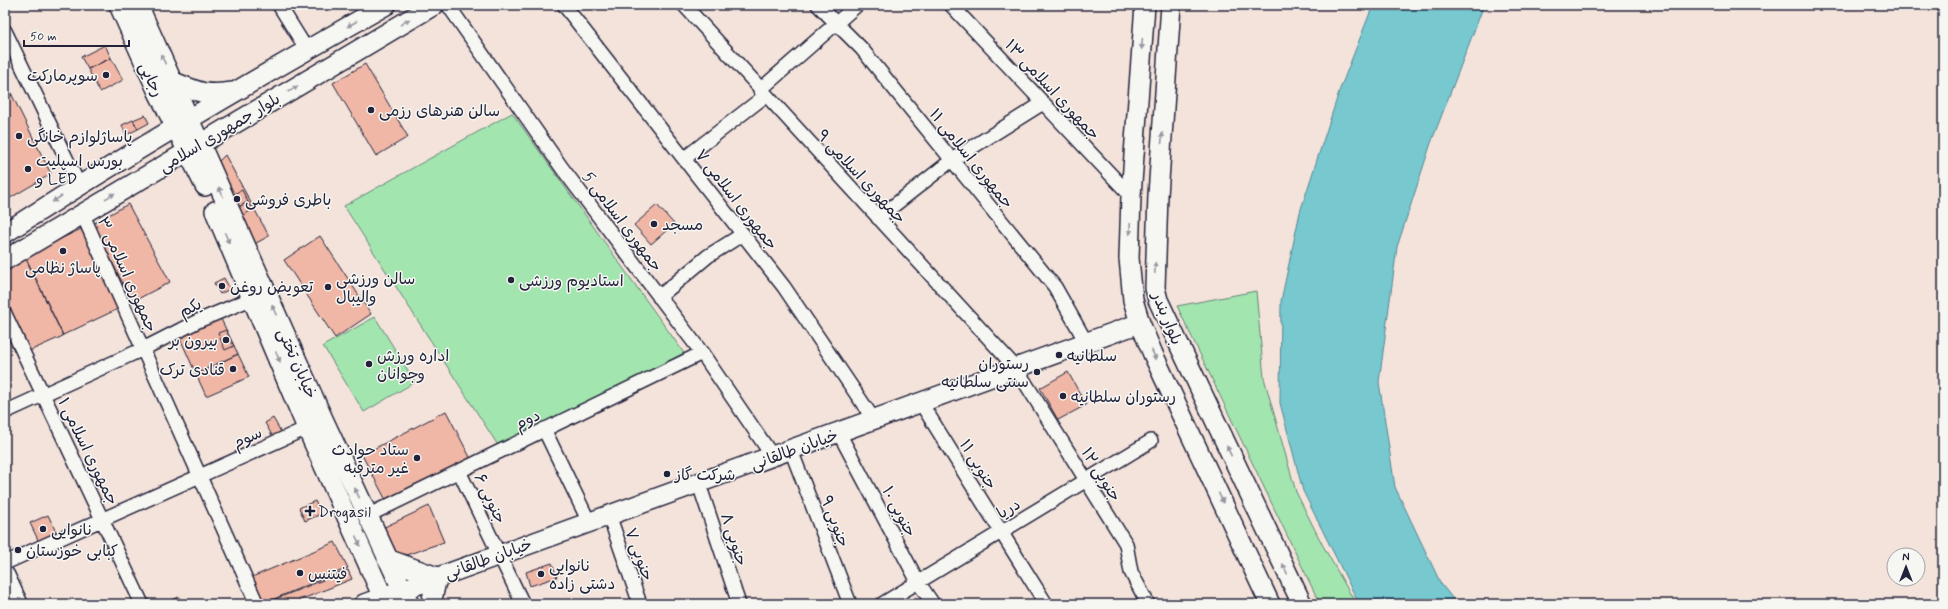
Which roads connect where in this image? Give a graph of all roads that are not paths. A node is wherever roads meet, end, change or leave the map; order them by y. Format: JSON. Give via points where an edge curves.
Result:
{"nodes":[{"id":1,"x":119,"y":5,"type":"edge"},
{"id":2,"x":138,"y":5,"type":"edge"},
{"id":3,"x":280,"y":5,"type":"edge"},
{"id":4,"x":386,"y":5,"type":"edge"},
{"id":5,"x":434,"y":5,"type":"edge"},
{"id":6,"x":448,"y":5,"type":"edge"},
{"id":7,"x":564,"y":5,"type":"edge"},
{"id":8,"x":684,"y":5,"type":"edge"},
{"id":9,"x":818,"y":5,"type":"edge"},
{"id":10,"x":857,"y":5,"type":"edge"},
{"id":11,"x":951,"y":5,"type":"edge"},
{"id":12,"x":1145,"y":5,"type":"edge"},
{"id":13,"x":1172,"y":5,"type":"edge"},
{"id":14,"x":836,"y":23,"type":"junction"},
{"id":15,"x":5,"y":31,"type":"edge"},
{"id":16,"x":307,"y":50,"type":"junction"},
{"id":17,"x":174,"y":82,"type":"junction"},
{"id":18,"x":158,"y":92,"type":"junction"},
{"id":19,"x":234,"y":92,"type":"junction"},
{"id":20,"x":762,"y":93,"type":"junction"},
{"id":21,"x":1043,"y":103,"type":"junction"},
{"id":22,"x":183,"y":124,"type":"junction"},
{"id":23,"x":223,"y":130,"type":"junction"},
{"id":24,"x":155,"y":140,"type":"junction"},
{"id":25,"x":194,"y":148,"type":"junction"},
{"id":26,"x":685,"y":158,"type":"junction"},
{"id":27,"x":952,"y":160,"type":"junction"},
{"id":28,"x":168,"y":163,"type":"junction"},
{"id":29,"x":206,"y":174,"type":"junction"},
{"id":30,"x":79,"y":185,"type":"junction"},
{"id":31,"x":1131,"y":196,"type":"junction"},
{"id":32,"x":82,"y":213,"type":"junction"},
{"id":33,"x":878,"y":218,"type":"junction"},
{"id":34,"x":5,"y":233,"type":"edge"},
{"id":35,"x":743,"y":234,"type":"junction"},
{"id":36,"x":5,"y":260,"type":"edge"},
{"id":37,"x":659,"y":297,"type":"junction"},
{"id":38,"x":253,"y":298,"type":"junction"},
{"id":39,"x":5,"y":314,"type":"edge"},
{"id":40,"x":1140,"y":324,"type":"junction"},
{"id":41,"x":1086,"y":342,"type":"junction"},
{"id":42,"x":143,"y":349,"type":"junction"},
{"id":43,"x":702,"y":353,"type":"junction"},
{"id":44,"x":1016,"y":368,"type":"junction"},
{"id":45,"x":43,"y":395,"type":"junction"},
{"id":46,"x":921,"y":403,"type":"junction"},
{"id":47,"x":5,"y":412,"type":"edge"},
{"id":48,"x":874,"y":420,"type":"junction"},
{"id":49,"x":307,"y":428,"type":"junction"},
{"id":50,"x":544,"y":429,"type":"junction"},
{"id":51,"x":839,"y":433,"type":"junction"},
{"id":52,"x":1151,"y":441,"type":"dead end"},
{"id":53,"x":791,"y":450,"type":"junction"},
{"id":54,"x":773,"y":457,"type":"junction"},
{"id":55,"x":459,"y":471,"type":"junction"},
{"id":56,"x":200,"y":477,"type":"junction"},
{"id":57,"x":1086,"y":481,"type":"junction"},
{"id":58,"x":699,"y":484,"type":"junction"},
{"id":59,"x":609,"y":515,"type":"junction"},
{"id":60,"x":367,"y":516,"type":"junction"},
{"id":61,"x":104,"y":520,"type":"junction"},
{"id":62,"x":589,"y":522,"type":"junction"},
{"id":63,"x":1001,"y":532,"type":"junction"},
{"id":64,"x":499,"y":554,"type":"junction"},
{"id":65,"x":387,"y":559,"type":"junction"},
{"id":66,"x":5,"y":563,"type":"edge"},
{"id":67,"x":5,"y":576,"type":"edge"},
{"id":68,"x":437,"y":577,"type":"junction"},
{"id":69,"x":918,"y":582,"type":"junction"},
{"id":70,"x":405,"y":597,"type":"edge"},
{"id":71,"x":384,"y":601,"type":"edge"},
{"id":72,"x":18,"y":604,"type":"edge"},
{"id":73,"x":142,"y":604,"type":"edge"},
{"id":74,"x":257,"y":604,"type":"edge"},
{"id":75,"x":364,"y":604,"type":"edge"},
{"id":76,"x":431,"y":604,"type":"edge"},
{"id":77,"x":523,"y":604,"type":"edge"},
{"id":78,"x":640,"y":604,"type":"edge"},
{"id":79,"x":739,"y":604,"type":"edge"},
{"id":80,"x":850,"y":604,"type":"edge"},
{"id":81,"x":882,"y":604,"type":"edge"},
{"id":82,"x":933,"y":604,"type":"edge"},
{"id":83,"x":1046,"y":604,"type":"edge"},
{"id":84,"x":1148,"y":604,"type":"edge"},
{"id":85,"x":1270,"y":604,"type":"edge"},
{"id":86,"x":1302,"y":604,"type":"edge"}],
"edges":[{"from":1,"to":18,"type":"main road","name":"رجایی"},
{"from":17,"to":2,"type":"main road","name":"رجایی","one_way":true},
{"from":3,"to":16,"type":"street"},
{"from":4,"to":16,"type":"main road","name":"بلوار جمهوری اسلامی","one_way":true},
{"from":23,"to":5,"type":"main road","name":"بلوار جمهوری اسلامی","one_way":true},
{"from":6,"to":37,"type":"street","name":"جمهوری اسلامی 5","via":[[562,168]]},
{"from":7,"to":26,"type":"street","name":"جمهوری اسلامی ۷"},
{"from":8,"to":20,"type":"street","name":"جمهوری اسلامی ۹"},
{"from":9,"to":14,"type":"street","name":"جمهوری اسلامی ۱۱"},
{"from":10,"to":14,"type":"street"},
{"from":11,"to":21,"type":"street","name":"جمهوری اسلامی ۱۳"},
{"from":12,"to":31,"type":"main road","name":"بلوار بندر","one_way":true},
{"from":86,"to":13,"type":"main road","name":"بلوار بندر","one_way":true,"via":[[1158,300],[1155,288],[1158,195]]},
{"from":14,"to":20,"type":"street"},
{"from":14,"to":27,"type":"street","name":"جمهوری اسلامی ۱۱","via":[[861,48]]},
{"from":15,"to":30,"type":"street"},
{"from":16,"to":19,"type":"main road","name":"بلوار جمهوری اسلامی"},
{"from":17,"to":19,"type":"main road","via":[[197,92],[213,95]]},
{"from":17,"to":22,"type":"main road","name":"رجایی"},
{"from":18,"to":22,"type":"main road","name":"رجایی"},
{"from":18,"to":24,"type":"main road","via":[[162,120]]},
{"from":19,"to":22,"type":"main road","name":"بلوار جمهوری اسلامی"},
{"from":20,"to":26,"type":"street"},
{"from":20,"to":33,"type":"street","name":"جمهوری اسلامی ۹"},
{"from":21,"to":27,"type":"street"},
{"from":21,"to":31,"type":"street","name":"جمهوری اسلامی ۱۳"},
{"from":22,"to":24,"type":"main road","name":"بلوار جمهوری اسلامی"},
{"from":22,"to":25,"type":"main road","name":"رجایی"},
{"from":23,"to":25,"type":"main road","name":"بلوار جمهوری اسلامی"},
{"from":23,"to":29,"type":"main road","via":[[213,150]]},
{"from":24,"to":30,"type":"main road","name":"بلوار جمهوری اسلامی"},
{"from":25,"to":28,"type":"main road","name":"بلوار جمهوری اسلامی"},
{"from":25,"to":29,"type":"main road","name":"خیابان تختی"},
{"from":26,"to":35,"type":"street","name":"جمهوری اسلامی ۷"},
{"from":27,"to":33,"type":"street"},
{"from":27,"to":41,"type":"street","name":"جمهوری اسلامی ۱۱","via":[[1055,287]]},
{"from":28,"to":29,"type":"main road"},
{"from":32,"to":28,"type":"main road","name":"بلوار جمهوری اسلامی","one_way":true},
{"from":29,"to":38,"type":"main road","name":"خیابان تختی","one_way":true},
{"from":60,"to":29,"type":"main road","name":"خیابان تختی","one_way":true},
{"from":30,"to":34,"type":"main road","name":"بلوار جمهوری اسلامی","one_way":true},
{"from":31,"to":40,"type":"main road","name":"بلوار بندر","one_way":true,"via":[[1129,258],[1133,300]]},
{"from":32,"to":36,"type":"main road","name":"بلوار جمهوری اسلامی"},
{"from":32,"to":42,"type":"street","name":"جمهوری اسلامی ۳"},
{"from":33,"to":44,"type":"street","name":"جمهوری اسلامی ۹"},
{"from":35,"to":37,"type":"street","via":[[708,256]]},
{"from":35,"to":48,"type":"street","name":"جمهوری اسلامی ۷","via":[[784,287]]},
{"from":37,"to":43,"type":"street","name":"جمهوری اسلامی 5"},
{"from":38,"to":42,"type":"street","name":"یکم","via":[[198,321]]},
{"from":38,"to":49,"type":"main road","name":"خیابان تختی","one_way":true},
{"from":39,"to":45,"type":"street","name":"جمهوری اسلامی ۱"},
{"from":40,"to":41,"type":"main road","name":"خیابان طالقانی"},
{"from":40,"to":85,"type":"main road","name":"بلوار بندر","one_way":true},
{"from":41,"to":44,"type":"main road","name":"خیابان طالقانی"},
{"from":42,"to":45,"type":"street"},
{"from":42,"to":56,"type":"street"},
{"from":43,"to":50,"type":"street","name":"دوم"},
{"from":43,"to":54,"type":"street","name":"جمهوری اسلامی 5"},
{"from":44,"to":46,"type":"main road","name":"خیابان طالقانی"},
{"from":44,"to":57,"type":"street","name":"۱۲ جنوبی"},
{"from":45,"to":47,"type":"street"},
{"from":45,"to":61,"type":"street","name":"جمهوری اسلامی ۱"},
{"from":46,"to":48,"type":"main road","name":"خیابان طالقانی"},
{"from":46,"to":63,"type":"street","name":"۱۱ جنوبی"},
{"from":48,"to":51,"type":"main road","name":"خیابان طالقانی"},
{"from":49,"to":56,"type":"street","name":"سوم"},
{"from":49,"to":71,"type":"main road","name":"خیابان تختی","one_way":true},
{"from":50,"to":55,"type":"street","name":"دوم"},
{"from":50,"to":62,"type":"street"},
{"from":51,"to":53,"type":"main road","name":"خیابان طالقانی"},
{"from":51,"to":69,"type":"street","name":"۱۰ جنوبی"},
{"from":52,"to":57,"type":"street","name":"دریا"},
{"from":53,"to":54,"type":"main road","name":"خیابان طالقانی"},
{"from":53,"to":80,"type":"street","name":"۹ جنوبی"},
{"from":54,"to":58,"type":"main road","name":"خیابان طالقانی"},
{"from":55,"to":60,"type":"street","name":"دوم"},
{"from":55,"to":64,"type":"street","name":"۶ جنوبی"},
{"from":56,"to":61,"type":"street","name":"سوم"},
{"from":56,"to":74,"type":"street"},
{"from":57,"to":63,"type":"street","name":"دریا"},
{"from":57,"to":84,"type":"street","name":"۱۲ جنوبی","via":[[1126,544],[1132,572]]},
{"from":58,"to":59,"type":"main road","name":"خیابان طالقانی"},
{"from":58,"to":79,"type":"street","name":"۸ جنوبی"},
{"from":59,"to":62,"type":"main road","name":"خیابان طالقانی"},
{"from":59,"to":78,"type":"street","name":"۷ جنوبی"},
{"from":60,"to":65,"type":"main road","name":"خیابان تختی"},
{"from":61,"to":66,"type":"street","name":"سوم"},
{"from":61,"to":73,"type":"street","name":"جمهوری اسلامی ۱"},
{"from":62,"to":64,"type":"main road","name":"خیابان طالقانی"},
{"from":63,"to":69,"type":"street","name":"دریا"},
{"from":63,"to":83,"type":"street","name":"۱۱ جنوبی"},
{"from":64,"to":68,"type":"main road","name":"خیابان طالقانی"},
{"from":64,"to":77,"type":"street","name":"۶ جنوبی"},
{"from":65,"to":68,"type":"main road"},
{"from":65,"to":70,"type":"main road","name":"خیابان تختی"},
{"from":67,"to":72,"type":"main road"},
{"from":68,"to":70,"type":"main road","name":"خیابان طالقانی"},
{"from":68,"to":76,"type":"main road"},
{"from":69,"to":81,"type":"street","name":"دریا"},
{"from":69,"to":82,"type":"street","name":"۱۰ جنوبی"},
{"from":70,"to":71,"type":"main road","name":"خیابان طالقانی"},
{"from":71,"to":75,"type":"main road"}]}
